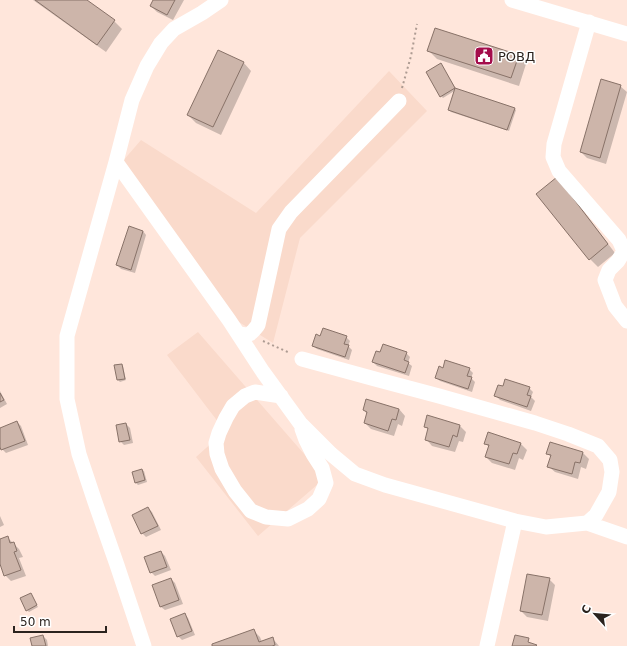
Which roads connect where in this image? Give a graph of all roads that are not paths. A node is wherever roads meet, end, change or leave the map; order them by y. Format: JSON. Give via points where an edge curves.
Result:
{"nodes":[{"id":1,"x":221,"y":0,"type":"edge"},
{"id":2,"x":512,"y":0,"type":"edge"},
{"id":3,"x":529,"y":2,"type":"edge"},
{"id":4,"x":588,"y":22,"type":"junction"},
{"id":5,"x":627,"y":34,"type":"edge"},
{"id":6,"x":399,"y":101,"type":"road end"},
{"id":7,"x":116,"y":162,"type":"junction"},
{"id":8,"x":627,"y":320,"type":"edge"},
{"id":9,"x":245,"y":333,"type":"junction"},
{"id":10,"x":302,"y":358,"type":"road end"},
{"id":11,"x":281,"y":396,"type":"junction"},
{"id":12,"x":300,"y":423,"type":"junction"},
{"id":13,"x":516,"y":521,"type":"junction"},
{"id":14,"x":587,"y":522,"type":"junction"},
{"id":15,"x":627,"y":537,"type":"edge"},
{"id":16,"x":144,"y":646,"type":"edge"},
{"id":17,"x":487,"y":646,"type":"edge"}],
"edges":[{"from":1,"to":7,"type":"street","via":[[174,29],[161,43],[147,66],[132,100]]},
{"from":2,"to":3,"type":"street"},
{"from":3,"to":4,"type":"street"},
{"from":4,"to":5,"type":"street"},
{"from":4,"to":8,"type":"street","via":[[554,144],[553,157],[559,171],[619,240],[624,251],[609,270],[605,280],[615,306]]},
{"from":6,"to":9,"type":"street","via":[[291,212],[279,229],[258,325]]},
{"from":7,"to":9,"type":"street"},
{"from":7,"to":16,"type":"street","via":[[67,336],[68,399],[79,454]]},
{"from":9,"to":11,"type":"street","via":[[263,372]]},
{"from":10,"to":14,"type":"street","via":[[535,423],[598,446],[610,460],[612,472],[609,492],[596,515]]},
{"from":11,"to":12,"type":"street"},
{"from":11,"to":12,"type":"street","via":[[255,392],[245,396],[233,406],[216,443],[222,469],[251,511],[266,517],[288,519],[308,509],[319,499],[326,483],[322,468],[306,440]]},
{"from":12,"to":13,"type":"street","via":[[355,474],[385,485]]},
{"from":13,"to":14,"type":"street","via":[[546,528]]},
{"from":13,"to":17,"type":"street"},
{"from":14,"to":15,"type":"street"}]}
